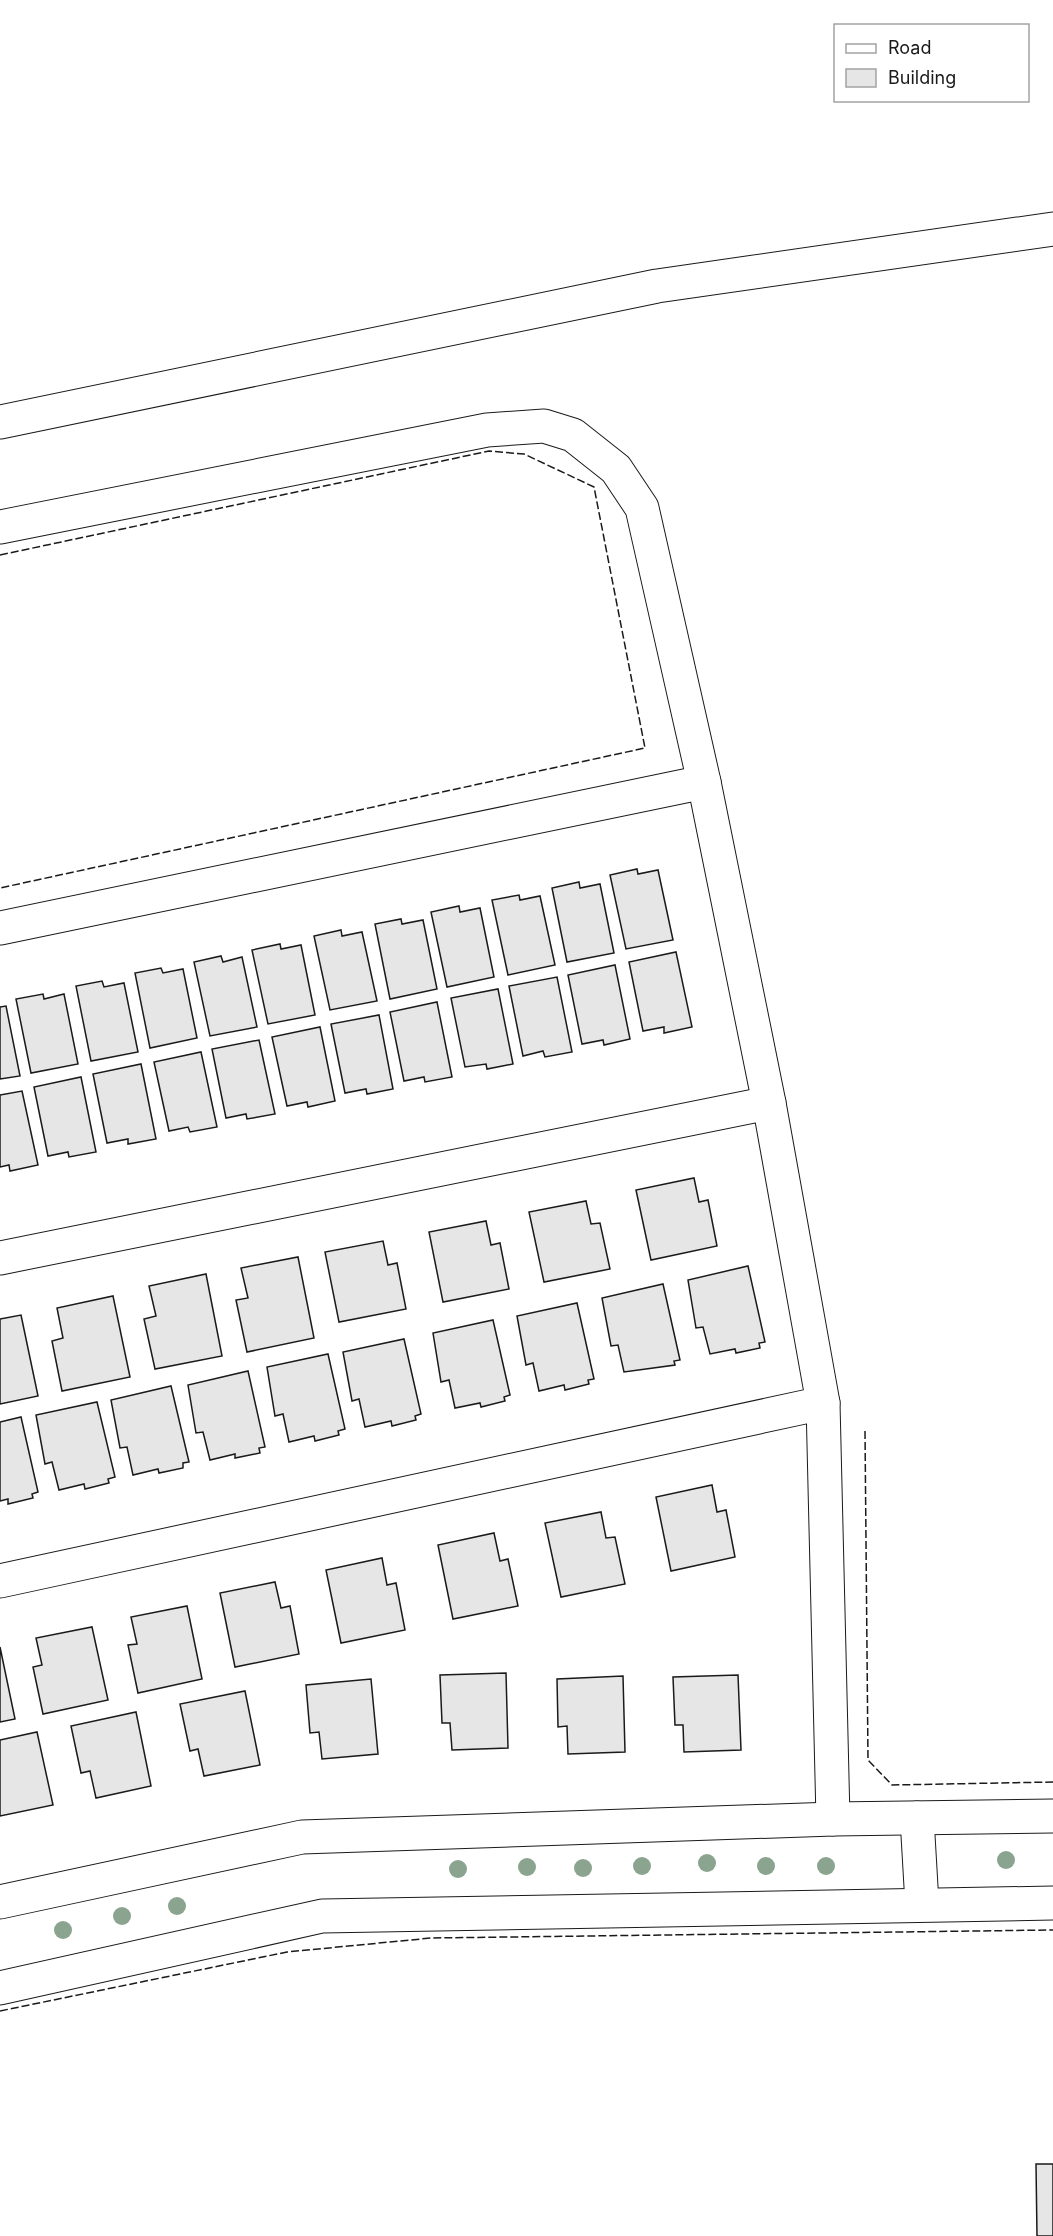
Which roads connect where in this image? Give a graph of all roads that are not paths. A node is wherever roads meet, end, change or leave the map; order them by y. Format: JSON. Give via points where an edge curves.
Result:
{"nodes":[{"id":1,"x":1053,"y":229,"type":"edge"},
{"id":2,"x":0,"y":422,"type":"edge"},
{"id":3,"x":0,"y":526,"type":"edge"},
{"id":4,"x":704,"y":782,"type":"junction"},
{"id":5,"x":0,"y":928,"type":"edge"},
{"id":6,"x":770,"y":1103,"type":"junction"},
{"id":7,"x":0,"y":1258,"type":"edge"},
{"id":8,"x":823,"y":1403,"type":"junction"},
{"id":9,"x":0,"y":1581,"type":"edge"},
{"id":10,"x":1053,"y":1816,"type":"edge"},
{"id":11,"x":917,"y":1818,"type":"junction"},
{"id":12,"x":833,"y":1819,"type":"junction"},
{"id":13,"x":0,"y":1902,"type":"edge"},
{"id":14,"x":1053,"y":1903,"type":"edge"},
{"id":15,"x":922,"y":1904,"type":"junction"},
{"id":16,"x":0,"y":1988,"type":"edge"}],
"edges":[{"from":1,"to":2,"type":"street","via":[[657,286]]},
{"from":3,"to":4,"type":"street","via":[[487,430],[544,426],[573,435],[616,469],[642,508]]},
{"from":4,"to":5,"type":"street"},
{"from":4,"to":6,"type":"street"},
{"from":6,"to":7,"type":"street"},
{"from":6,"to":8,"type":"street"},
{"from":8,"to":9,"type":"street"},
{"from":8,"to":12,"type":"street"},
{"from":10,"to":11,"type":"street"},
{"from":11,"to":12,"type":"street"},
{"from":11,"to":15,"type":"street"},
{"from":12,"to":13,"type":"street","via":[[302,1837]]},
{"from":14,"to":15,"type":"street"},
{"from":15,"to":16,"type":"street","via":[[322,1916]]}]}
